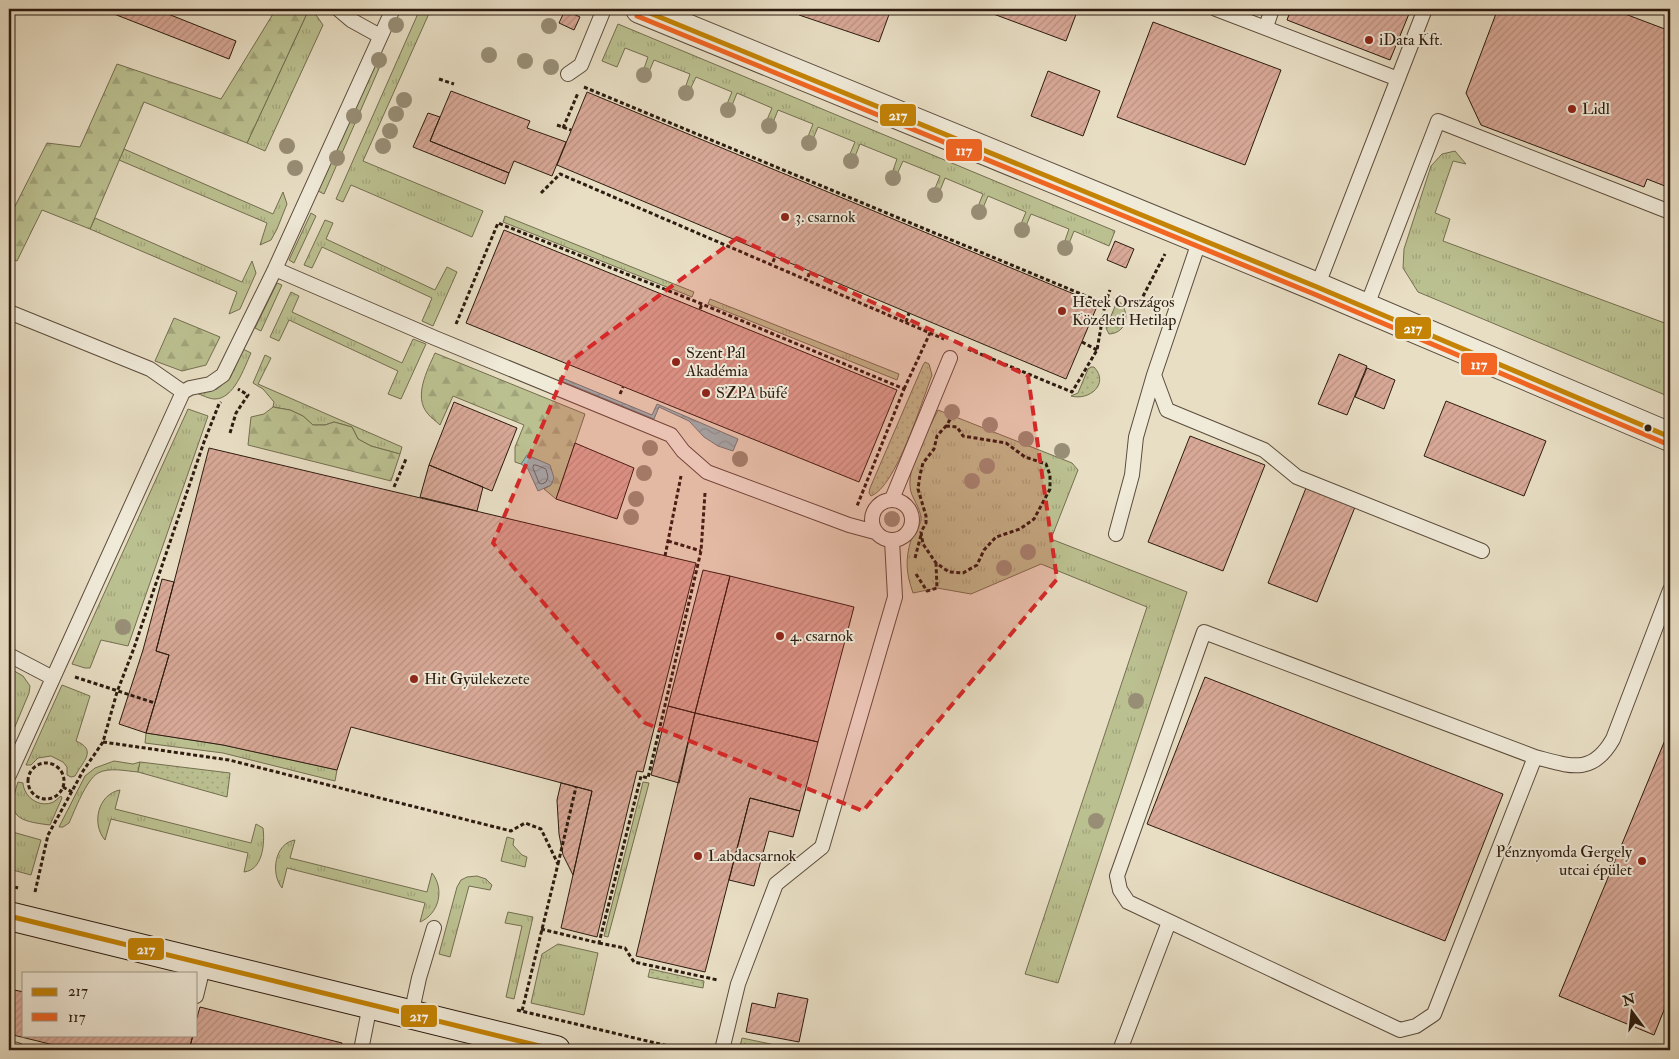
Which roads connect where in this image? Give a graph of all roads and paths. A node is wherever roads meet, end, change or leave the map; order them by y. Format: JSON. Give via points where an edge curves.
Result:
{"nodes":[{"id":1,"x":338,"y":9,"type":"edge"},
{"id":2,"x":393,"y":9,"type":"edge"},
{"id":3,"x":604,"y":9,"type":"edge"},
{"id":4,"x":640,"y":9,"type":"edge"},
{"id":5,"x":1216,"y":9,"type":"edge"},
{"id":6,"x":1272,"y":9,"type":"edge"},
{"id":7,"x":1425,"y":9,"type":"edge"},
{"id":8,"x":1266,"y":28,"type":"junction"},
{"id":9,"x":380,"y":36,"type":"junction"},
{"id":10,"x":568,"y":74,"type":"dead end"},
{"id":11,"x":439,"y":79,"type":"dead end"},
{"id":12,"x":1398,"y":79,"type":"junction"},
{"id":13,"x":454,"y":84,"type":"dead end"},
{"id":14,"x":557,"y":125,"type":"dead end"},
{"id":15,"x":564,"y":128,"type":"junction"},
{"id":16,"x":571,"y":130,"type":"dead end"},
{"id":17,"x":541,"y":193,"type":"dead end"},
{"id":18,"x":1670,"y":212,"type":"edge"},
{"id":19,"x":1200,"y":240,"type":"junction"},
{"id":20,"x":1167,"y":250,"type":"dead end"},
{"id":21,"x":775,"y":257,"type":"dead end"},
{"id":22,"x":766,"y":262,"type":"junction"},
{"id":23,"x":773,"y":262,"type":"junction"},
{"id":24,"x":777,"y":267,"type":"junction"},
{"id":25,"x":275,"y":269,"type":"junction"},
{"id":26,"x":810,"y":271,"type":"dead end"},
{"id":27,"x":800,"y":277,"type":"junction"},
{"id":28,"x":808,"y":277,"type":"junction"},
{"id":29,"x":812,"y":282,"type":"junction"},
{"id":30,"x":1317,"y":288,"type":"junction"},
{"id":31,"x":1110,"y":290,"type":"dead end"},
{"id":32,"x":1140,"y":302,"type":"dead end"},
{"id":33,"x":702,"y":304,"type":"junction"},
{"id":34,"x":1105,"y":304,"type":"junction"},
{"id":35,"x":1366,"y":308,"type":"junction"},
{"id":36,"x":700,"y":309,"type":"dead end"},
{"id":37,"x":9,"y":312,"type":"edge"},
{"id":38,"x":909,"y":313,"type":"dead end"},
{"id":39,"x":906,"y":322,"type":"junction"},
{"id":40,"x":453,"y":332,"type":"dead end"},
{"id":41,"x":930,"y":333,"type":"junction"},
{"id":42,"x":948,"y":340,"type":"dead end"},
{"id":43,"x":1082,"y":342,"type":"dead end"},
{"id":44,"x":966,"y":348,"type":"dead end"},
{"id":45,"x":1097,"y":350,"type":"junction"},
{"id":46,"x":950,"y":358,"type":"dead end"},
{"id":47,"x":1154,"y":375,"type":"junction"},
{"id":48,"x":904,"y":389,"type":"junction"},
{"id":49,"x":238,"y":390,"type":"dead end"},
{"id":50,"x":183,"y":392,"type":"junction"},
{"id":51,"x":956,"y":409,"type":"dead end"},
{"id":52,"x":946,"y":426,"type":"junction"},
{"id":53,"x":210,"y":431,"type":"dead end"},
{"id":54,"x":230,"y":433,"type":"dead end"},
{"id":55,"x":878,"y":436,"type":"dead end"},
{"id":56,"x":1670,"y":437,"type":"edge"},
{"id":57,"x":884,"y":438,"type":"junction"},
{"id":58,"x":683,"y":451,"type":"junction"},
{"id":59,"x":406,"y":459,"type":"dead end"},
{"id":60,"x":707,"y":472,"type":"junction"},
{"id":61,"x":394,"y":487,"type":"dead end"},
{"id":62,"x":892,"y":499,"type":"junction"},
{"id":63,"x":849,"y":525,"type":"junction"},
{"id":64,"x":875,"y":532,"type":"junction"},
{"id":65,"x":921,"y":532,"type":"junction"},
{"id":66,"x":1116,"y":534,"type":"dead end"},
{"id":67,"x":892,"y":540,"type":"junction"},
{"id":68,"x":668,"y":541,"type":"junction"},
{"id":69,"x":701,"y":551,"type":"junction"},
{"id":70,"x":1482,"y":551,"type":"dead end"},
{"id":71,"x":665,"y":556,"type":"dead end"},
{"id":72,"x":914,"y":561,"type":"dead end"},
{"id":73,"x":936,"y":564,"type":"junction"},
{"id":74,"x":915,"y":567,"type":"dead end"},
{"id":75,"x":1670,"y":590,"type":"edge"},
{"id":76,"x":9,"y":655,"type":"edge"},
{"id":77,"x":52,"y":678,"type":"junction"},
{"id":78,"x":117,"y":692,"type":"junction"},
{"id":79,"x":154,"y":703,"type":"dead end"},
{"id":80,"x":103,"y":742,"type":"junction"},
{"id":81,"x":1535,"y":757,"type":"junction"},
{"id":82,"x":9,"y":775,"type":"edge"},
{"id":83,"x":63,"y":787,"type":"junction"},
{"id":84,"x":576,"y":787,"type":"dead end"},
{"id":85,"x":72,"y":792,"type":"junction"},
{"id":86,"x":558,"y":864,"type":"junction"},
{"id":87,"x":35,"y":892,"type":"dead end"},
{"id":88,"x":9,"y":916,"type":"edge"},
{"id":89,"x":1169,"y":922,"type":"junction"},
{"id":90,"x":434,"y":928,"type":"dead end"},
{"id":91,"x":542,"y":929,"type":"junction"},
{"id":92,"x":600,"y":943,"type":"junction"},
{"id":93,"x":204,"y":963,"type":"junction"},
{"id":94,"x":738,"y":984,"type":"junction"},
{"id":95,"x":198,"y":988,"type":"edge"},
{"id":96,"x":370,"y":1005,"type":"junction"},
{"id":97,"x":522,"y":1011,"type":"dead end"},
{"id":98,"x":411,"y":1015,"type":"junction"},
{"id":99,"x":9,"y":1048,"type":"edge"},
{"id":100,"x":17,"y":1050,"type":"edge"},
{"id":101,"x":361,"y":1050,"type":"edge"},
{"id":102,"x":556,"y":1050,"type":"edge"},
{"id":103,"x":722,"y":1050,"type":"edge"},
{"id":104,"x":1120,"y":1050,"type":"edge"}],
"edges":[{"from":1,"to":9,"type":"lane"},
{"from":2,"to":9,"type":"lane"},
{"from":3,"to":10,"type":"lane","via":[[581,65]]},
{"from":4,"to":19,"type":"street"},
{"from":5,"to":8,"type":"lane"},
{"from":6,"to":8,"type":"lane"},
{"from":7,"to":12,"type":"lane"},
{"from":8,"to":12,"type":"lane"},
{"from":9,"to":25,"type":"lane"},
{"from":11,"to":13,"type":"path"},
{"from":12,"to":30,"type":"lane"},
{"from":14,"to":15,"type":"path"},
{"from":15,"to":16,"type":"path"},
{"from":15,"to":34,"type":"path","via":[[581,86]]},
{"from":17,"to":22,"type":"path","via":[[560,174]]},
{"from":18,"to":35,"type":"lane","via":[[1438,121]]},
{"from":19,"to":30,"type":"street"},
{"from":19,"to":47,"type":"lane"},
{"from":20,"to":32,"type":"path"},
{"from":21,"to":23,"type":"path"},
{"from":22,"to":23,"type":"path"},
{"from":22,"to":24,"type":"path"},
{"from":23,"to":24,"type":"path"},
{"from":24,"to":27,"type":"path"},
{"from":25,"to":50,"type":"lane","via":[[223,375],[210,384]]},
{"from":25,"to":58,"type":"lane","via":[[671,435]]},
{"from":26,"to":28,"type":"path"},
{"from":27,"to":28,"type":"path"},
{"from":27,"to":29,"type":"path"},
{"from":28,"to":29,"type":"path"},
{"from":29,"to":39,"type":"path"},
{"from":30,"to":35,"type":"street"},
{"from":31,"to":34,"type":"path"},
{"from":33,"to":36,"type":"path"},
{"from":33,"to":40,"type":"path","via":[[498,223]]},
{"from":33,"to":48,"type":"path"},
{"from":34,"to":45,"type":"path"},
{"from":35,"to":56,"type":"street"},
{"from":37,"to":50,"type":"lane","via":[[150,369]]},
{"from":38,"to":39,"type":"path"},
{"from":39,"to":41,"type":"path"},
{"from":41,"to":42,"type":"path"},
{"from":41,"to":48,"type":"path"},
{"from":43,"to":45,"type":"path"},
{"from":44,"to":45,"type":"path","via":[[1072,392]]},
{"from":46,"to":62,"type":"lane"},
{"from":47,"to":66,"type":"lane","via":[[1136,437],[1132,475]]},
{"from":47,"to":70,"type":"lane","via":[[1167,410],[1264,450],[1298,477]]},
{"from":48,"to":57,"type":"path"},
{"from":49,"to":54,"type":"path","via":[[248,395],[236,413]]},
{"from":50,"to":77,"type":"lane"},
{"from":51,"to":52,"type":"path"},
{"from":52,"to":65,"type":"path","via":[[937,436],[920,475],[918,489],[926,516]]},
{"from":52,"to":73,"type":"path","via":[[957,427],[963,436],[1006,444],[1025,457],[1046,464],[1050,489],[1034,520],[996,537],[984,550],[977,565],[963,574],[949,572]]},
{"from":53,"to":78,"type":"path"},
{"from":55,"to":57,"type":"path"},
{"from":57,"to":63,"type":"path"},
{"from":58,"to":60,"type":"lane"},
{"from":58,"to":68,"type":"path"},
{"from":59,"to":61,"type":"path"},
{"from":60,"to":63,"type":"lane"},
{"from":60,"to":69,"type":"path"},
{"from":62,"to":64,"type":"lane","via":[[875,508],[871,520]]},
{"from":62,"to":67,"type":"lane","via":[[905,504],[911,523],[904,536]]},
{"from":63,"to":64,"type":"lane"},
{"from":64,"to":67,"type":"lane"},
{"from":65,"to":72,"type":"path"},
{"from":65,"to":73,"type":"path","via":[[923,544]]},
{"from":67,"to":94,"type":"lane","via":[[895,597],[822,847],[776,884]]},
{"from":68,"to":69,"type":"path"},
{"from":68,"to":71,"type":"path"},
{"from":69,"to":92,"type":"path","via":[[648,778],[641,776]]},
{"from":73,"to":74,"type":"path","via":[[937,588],[927,591],[915,573]]},
{"from":75,"to":81,"type":"lane","via":[[1606,751],[1584,765],[1571,766]]},
{"from":76,"to":77,"type":"lane"},
{"from":77,"to":78,"type":"path","via":[[66,674]]},
{"from":77,"to":82,"type":"lane"},
{"from":78,"to":79,"type":"path"},
{"from":78,"to":80,"type":"path"},
{"from":80,"to":85,"type":"path"},
{"from":80,"to":86,"type":"path","via":[[229,760],[511,831],[525,823],[541,829]]},
{"from":81,"to":89,"type":"lane","via":[[1434,1014],[1416,1026],[1400,1030]]},
{"from":81,"to":89,"type":"lane","via":[[1204,632],[1116,876],[1128,902]]},
{"from":83,"to":83,"type":"path","via":[[53,798],[41,799],[28,787],[28,775],[36,766],[52,764],[61,772]]},
{"from":83,"to":85,"type":"path"},
{"from":84,"to":86,"type":"path"},
{"from":85,"to":87,"type":"path","via":[[48,835]]},
{"from":86,"to":91,"type":"path"},
{"from":88,"to":93,"type":"street"},
{"from":89,"to":104,"type":"lane"},
{"from":90,"to":98,"type":"lane"},
{"from":91,"to":92,"type":"path"},
{"from":91,"to":97,"type":"path"},
{"from":92,"to":94,"type":"path","via":[[625,948],[634,962]]},
{"from":93,"to":95,"type":"lane"},
{"from":93,"to":96,"type":"street"},
{"from":94,"to":103,"type":"lane"},
{"from":96,"to":98,"type":"street"},
{"from":96,"to":101,"type":"lane"},
{"from":98,"to":102,"type":"street"},
{"from":99,"to":100,"type":"lane"}]}
